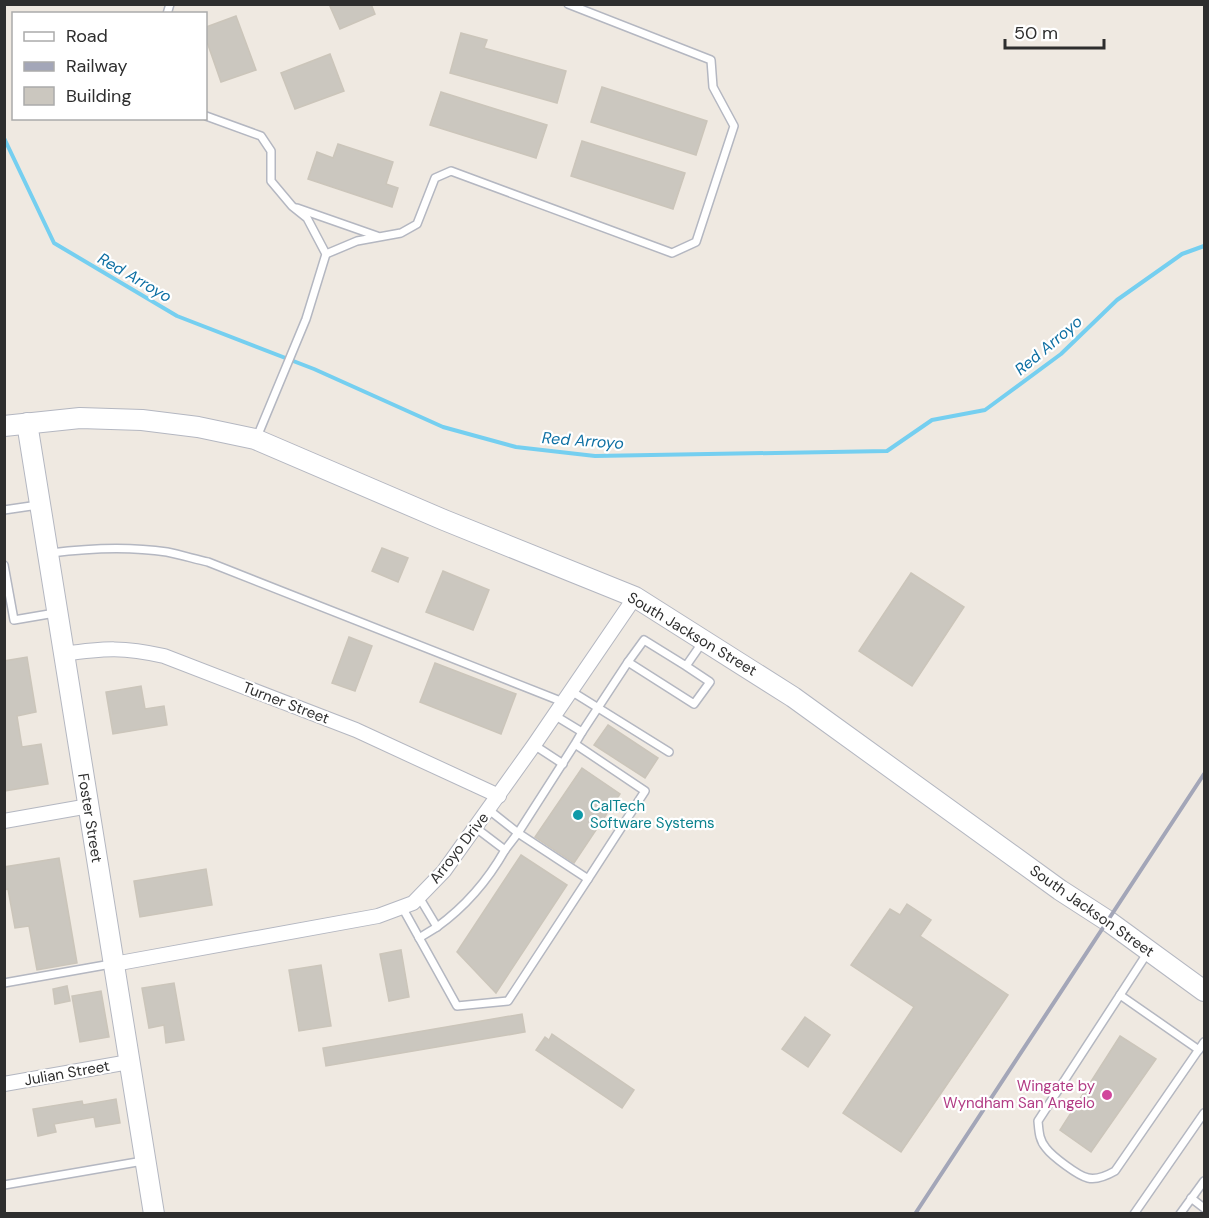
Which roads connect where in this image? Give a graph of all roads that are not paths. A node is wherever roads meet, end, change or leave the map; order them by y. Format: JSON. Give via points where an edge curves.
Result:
{"nodes":[{"id":1,"x":568,"y":4,"type":"edge"},
{"id":2,"x":207,"y":116,"type":"edge"},
{"id":3,"x":292,"y":206,"type":"junction"},
{"id":4,"x":380,"y":237,"type":"junction"},
{"id":5,"x":326,"y":254,"type":"junction"},
{"id":6,"x":27,"y":423,"type":"junction"},
{"id":7,"x":4,"y":426,"type":"edge"},
{"id":8,"x":255,"y":439,"type":"junction"},
{"id":9,"x":40,"y":505,"type":"junction"},
{"id":10,"x":4,"y":510,"type":"edge"},
{"id":11,"x":48,"y":554,"type":"junction"},
{"id":12,"x":4,"y":565,"type":"edge"},
{"id":13,"x":635,"y":597,"type":"junction"},
{"id":14,"x":57,"y":613,"type":"junction"},
{"id":15,"x":704,"y":640,"type":"junction"},
{"id":16,"x":64,"y":654,"type":"junction"},
{"id":17,"x":628,"y":662,"type":"junction"},
{"id":18,"x":686,"y":666,"type":"junction"},
{"id":19,"x":567,"y":696,"type":"junction"},
{"id":20,"x":598,"y":706,"type":"junction"},
{"id":21,"x":554,"y":715,"type":"junction"},
{"id":22,"x":582,"y":732,"type":"junction"},
{"id":23,"x":575,"y":744,"type":"junction"},
{"id":24,"x":534,"y":746,"type":"junction"},
{"id":25,"x":669,"y":752,"type":"dead end"},
{"id":26,"x":563,"y":764,"type":"junction"},
{"id":27,"x":499,"y":796,"type":"junction"},
{"id":28,"x":88,"y":806,"type":"junction"},
{"id":29,"x":489,"y":810,"type":"junction"},
{"id":30,"x":4,"y":821,"type":"edge"},
{"id":31,"x":476,"y":828,"type":"junction"},
{"id":32,"x":518,"y":833,"type":"junction"},
{"id":33,"x":505,"y":850,"type":"junction"},
{"id":34,"x":588,"y":879,"type":"junction"},
{"id":35,"x":419,"y":897,"type":"junction"},
{"id":36,"x":402,"y":907,"type":"junction"},
{"id":37,"x":437,"y":927,"type":"junction"},
{"id":38,"x":419,"y":938,"type":"junction"},
{"id":39,"x":1149,"y":951,"type":"junction"},
{"id":40,"x":114,"y":964,"type":"junction"},
{"id":41,"x":4,"y":983,"type":"edge"},
{"id":42,"x":1204,"y":991,"type":"edge"},
{"id":43,"x":1120,"y":994,"type":"junction"},
{"id":44,"x":1204,"y":1042,"type":"edge"},
{"id":45,"x":1199,"y":1050,"type":"junction"},
{"id":46,"x":129,"y":1062,"type":"junction"},
{"id":47,"x":4,"y":1084,"type":"edge"},
{"id":48,"x":1204,"y":1113,"type":"edge"},
{"id":49,"x":146,"y":1161,"type":"junction"},
{"id":50,"x":1204,"y":1181,"type":"edge"},
{"id":51,"x":4,"y":1185,"type":"edge"},
{"id":52,"x":1191,"y":1198,"type":"junction"},
{"id":53,"x":1204,"y":1208,"type":"edge"},
{"id":54,"x":154,"y":1214,"type":"edge"},
{"id":55,"x":1134,"y":1214,"type":"edge"},
{"id":56,"x":1180,"y":1214,"type":"edge"}],
"edges":[{"from":1,"to":4,"type":"lane","via":[[711,60],[714,87],[734,126],[696,243],[672,253],[451,171],[435,178],[417,224],[401,233]]},
{"from":2,"to":3,"type":"lane","via":[[261,136],[271,151],[271,182]]},
{"from":3,"to":4,"type":"lane"},
{"from":3,"to":5,"type":"lane","via":[[307,218]]},
{"from":4,"to":5,"type":"lane","via":[[357,241]]},
{"from":5,"to":8,"type":"lane","via":[[306,319]]},
{"from":6,"to":7,"type":"main road","name":"South Jackson Street"},
{"from":6,"to":8,"type":"main road","name":"South Jackson Street","via":[[80,418],[142,420]]},
{"from":6,"to":9,"type":"main road","name":"Foster Street"},
{"from":8,"to":13,"type":"main road","name":"South Jackson Street"},
{"from":9,"to":10,"type":"lane"},
{"from":9,"to":11,"type":"main road","name":"Foster Street"},
{"from":11,"to":14,"type":"main road","name":"Foster Street"},
{"from":11,"to":19,"type":"lane","via":[[126,549],[168,552],[208,562]]},
{"from":12,"to":14,"type":"lane","via":[[14,620]]},
{"from":13,"to":15,"type":"main road","name":"South Jackson Street"},
{"from":13,"to":19,"type":"street","name":"Arroyo Drive"},
{"from":14,"to":16,"type":"main road","name":"Foster Street"},
{"from":15,"to":18,"type":"lane"},
{"from":15,"to":39,"type":"main road","name":"South Jackson Street","via":[[793,697]]},
{"from":16,"to":27,"type":"street","name":"Turner Street","via":[[106,648],[136,649],[165,656],[356,730]]},
{"from":16,"to":28,"type":"main road","name":"Foster Street"},
{"from":17,"to":18,"type":"lane","via":[[644,640]]},
{"from":17,"to":18,"type":"lane","via":[[694,704],[710,682]]},
{"from":17,"to":20,"type":"lane"},
{"from":19,"to":20,"type":"lane"},
{"from":19,"to":21,"type":"street","name":"Arroyo Drive"},
{"from":20,"to":22,"type":"lane"},
{"from":20,"to":25,"type":"lane"},
{"from":21,"to":22,"type":"lane"},
{"from":21,"to":24,"type":"street","name":"Arroyo Drive"},
{"from":22,"to":23,"type":"lane"},
{"from":23,"to":26,"type":"lane"},
{"from":23,"to":34,"type":"lane","via":[[645,791]]},
{"from":24,"to":26,"type":"lane"},
{"from":24,"to":27,"type":"street","name":"Arroyo Drive"},
{"from":26,"to":32,"type":"lane"},
{"from":27,"to":29,"type":"street","name":"Arroyo Drive"},
{"from":28,"to":30,"type":"street"},
{"from":28,"to":40,"type":"main road","name":"Foster Street"},
{"from":29,"to":31,"type":"street","name":"Arroyo Drive"},
{"from":29,"to":32,"type":"lane"},
{"from":31,"to":33,"type":"lane"},
{"from":31,"to":35,"type":"street","name":"Arroyo Drive"},
{"from":32,"to":33,"type":"lane"},
{"from":32,"to":34,"type":"lane"},
{"from":33,"to":37,"type":"lane","via":[[477,891]]},
{"from":34,"to":38,"type":"lane","via":[[508,1001],[457,1006]]},
{"from":35,"to":36,"type":"street","name":"Arroyo Drive"},
{"from":35,"to":37,"type":"lane"},
{"from":36,"to":38,"type":"lane"},
{"from":36,"to":40,"type":"street","name":"Arroyo Drive","via":[[378,916]]},
{"from":37,"to":38,"type":"lane"},
{"from":39,"to":42,"type":"main road","name":"South Jackson Street"},
{"from":39,"to":43,"type":"lane"},
{"from":40,"to":41,"type":"lane"},
{"from":40,"to":46,"type":"main road","name":"Foster Street"},
{"from":43,"to":45,"type":"lane"},
{"from":43,"to":45,"type":"lane","via":[[1038,1121],[1046,1148],[1071,1168],[1088,1178],[1115,1171]]},
{"from":44,"to":45,"type":"lane"},
{"from":46,"to":47,"type":"street","name":"Julian Street"},
{"from":46,"to":49,"type":"main road","name":"Foster Street"},
{"from":48,"to":55,"type":"lane"},
{"from":49,"to":51,"type":"lane"},
{"from":49,"to":54,"type":"main road","name":"Foster Street"},
{"from":50,"to":52,"type":"lane"},
{"from":52,"to":53,"type":"lane"},
{"from":52,"to":56,"type":"lane"}]}
